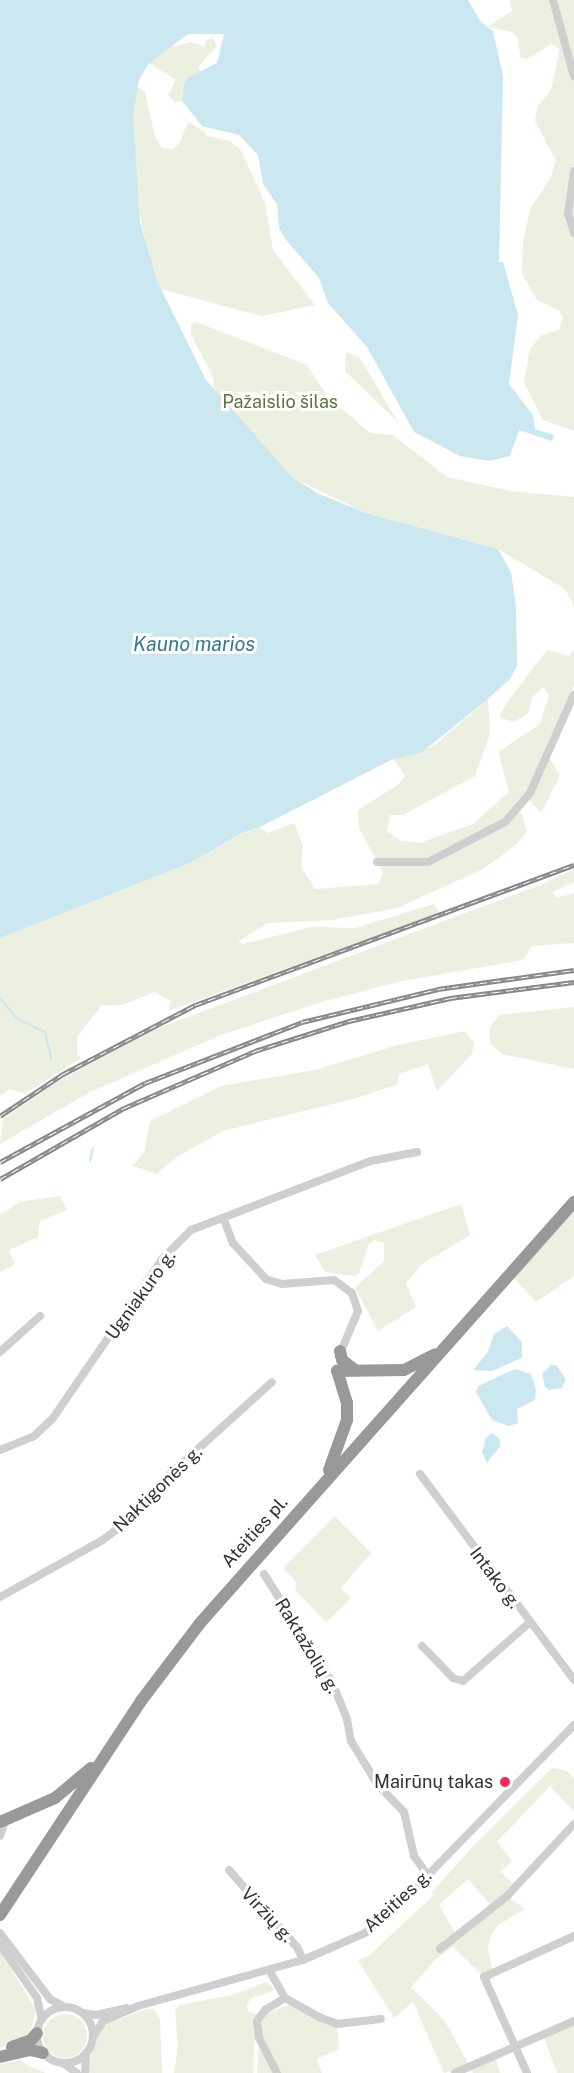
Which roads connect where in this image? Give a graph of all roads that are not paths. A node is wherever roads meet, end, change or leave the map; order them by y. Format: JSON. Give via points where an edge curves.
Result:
{"nodes":[{"id":1,"x":554,"y":0,"type":"edge"},
{"id":2,"x":574,"y":76,"type":"edge"},
{"id":3,"x":574,"y":171,"type":"edge"},
{"id":4,"x":574,"y":233,"type":"edge"},
{"id":5,"x":574,"y":694,"type":"edge"},
{"id":6,"x":377,"y":862,"type":"dead end"},
{"id":7,"x":417,"y":1152,"type":"dead end"},
{"id":8,"x":574,"y":1202,"type":"edge"},
{"id":9,"x":224,"y":1220,"type":"junction"},
{"id":10,"x":40,"y":1316,"type":"dead end"},
{"id":11,"x":443,"y":1350,"type":"junction"},
{"id":12,"x":340,"y":1351,"type":"junction"},
{"id":13,"x":0,"y":1352,"type":"edge"},
{"id":14,"x":355,"y":1370,"type":"junction"},
{"id":15,"x":337,"y":1371,"type":"junction"},
{"id":16,"x":272,"y":1382,"type":"dead end"},
{"id":17,"x":0,"y":1450,"type":"edge"},
{"id":18,"x":420,"y":1474,"type":"dead end"},
{"id":19,"x":322,"y":1485,"type":"junction"},
{"id":20,"x":264,"y":1574,"type":"dead end"},
{"id":21,"x":0,"y":1597,"type":"edge"},
{"id":22,"x":529,"y":1623,"type":"junction"},
{"id":23,"x":422,"y":1646,"type":"dead end"},
{"id":24,"x":574,"y":1680,"type":"edge"},
{"id":25,"x":574,"y":1725,"type":"edge"},
{"id":26,"x":107,"y":1752,"type":"junction"},
{"id":27,"x":3,"y":1820,"type":"edge"},
{"id":28,"x":574,"y":1824,"type":"edge"},
{"id":29,"x":0,"y":1836,"type":"edge"},
{"id":30,"x":229,"y":1870,"type":"dead end"},
{"id":31,"x":428,"y":1876,"type":"junction"},
{"id":32,"x":0,"y":1915,"type":"edge"},
{"id":33,"x":0,"y":1933,"type":"edge"},
{"id":34,"x":574,"y":1936,"type":"edge"},
{"id":35,"x":0,"y":1945,"type":"edge"},
{"id":36,"x":440,"y":1949,"type":"dead end"},
{"id":37,"x":303,"y":1960,"type":"junction"},
{"id":38,"x":269,"y":1970,"type":"junction"},
{"id":39,"x":285,"y":1998,"type":"junction"},
{"id":40,"x":138,"y":2006,"type":"junction"},
{"id":41,"x":65,"y":2007,"type":"junction"},
{"id":42,"x":82,"y":2013,"type":"junction"},
{"id":43,"x":42,"y":2019,"type":"junction"},
{"id":44,"x":381,"y":2019,"type":"dead end"},
{"id":45,"x":574,"y":2021,"type":"edge"},
{"id":46,"x":37,"y":2033,"type":"junction"},
{"id":47,"x":93,"y":2037,"type":"junction"},
{"id":48,"x":516,"y":2046,"type":"junction"},
{"id":49,"x":0,"y":2050,"type":"edge"},
{"id":50,"x":43,"y":2053,"type":"junction"},
{"id":51,"x":86,"y":2054,"type":"junction"},
{"id":52,"x":0,"y":2057,"type":"edge"},
{"id":53,"x":63,"y":2063,"type":"junction"},
{"id":54,"x":77,"y":2073,"type":"edge"},
{"id":55,"x":85,"y":2073,"type":"edge"},
{"id":56,"x":277,"y":2073,"type":"edge"},
{"id":57,"x":455,"y":2073,"type":"edge"},
{"id":58,"x":527,"y":2073,"type":"edge"}],
"edges":[{"from":1,"to":2,"type":"street"},
{"from":3,"to":4,"type":"street","via":[[568,214]]},
{"from":5,"to":6,"type":"street","via":[[530,793],[505,822],[428,862]]},
{"from":7,"to":9,"type":"street","name":"Ugniakuro g.","via":[[371,1161]]},
{"from":8,"to":11,"type":"highway","name":"Ateities pl."},
{"from":9,"to":12,"type":"street","via":[[233,1243],[266,1279],[282,1284],[334,1280],[351,1293],[358,1311]]},
{"from":9,"to":17,"type":"street","name":"Ugniakuro g.","via":[[191,1230],[164,1258],[53,1418],[34,1436]]},
{"from":10,"to":13,"type":"street"},
{"from":11,"to":14,"type":"highway","via":[[404,1370]]},
{"from":11,"to":19,"type":"highway","name":"Ateities pl."},
{"from":12,"to":14,"type":"highway","via":[[342,1360]]},
{"from":12,"to":15,"type":"street"},
{"from":14,"to":15,"type":"highway"},
{"from":15,"to":19,"type":"highway","via":[[347,1403],[347,1420],[344,1437]]},
{"from":16,"to":21,"type":"street","name":"Naktigonės g.","via":[[168,1476],[123,1524],[101,1541]]},
{"from":18,"to":22,"type":"street","name":"Intako g."},
{"from":19,"to":26,"type":"highway","name":"Ateities pl.","via":[[201,1622]]},
{"from":20,"to":31,"type":"street","name":"Raktažolių g.","via":[[332,1682],[347,1719],[351,1742],[378,1785],[404,1812],[414,1856]]},
{"from":22,"to":23,"type":"street","via":[[463,1681],[453,1678]]},
{"from":22,"to":24,"type":"street","name":"Intako g."},
{"from":25,"to":31,"type":"street","name":"Ateities g."},
{"from":26,"to":27,"type":"highway","via":[[55,1798]]},
{"from":26,"to":32,"type":"highway","name":"Ateities pl."},
{"from":27,"to":29,"type":"street"},
{"from":28,"to":36,"type":"street","via":[[507,1896]]},
{"from":30,"to":37,"type":"street","name":"Viržių g.","via":[[297,1947]]},
{"from":31,"to":37,"type":"street","name":"Ateities g.","via":[[378,1924],[330,1951]]},
{"from":33,"to":41,"type":"street","via":[[50,1999]]},
{"from":34,"to":48,"type":"street","via":[[484,1977]]},
{"from":35,"to":43,"type":"street","via":[[37,1998]]},
{"from":37,"to":38,"type":"street","name":"Ateities g."},
{"from":38,"to":39,"type":"street"},
{"from":38,"to":40,"type":"street","name":"Ateities g."},
{"from":39,"to":44,"type":"street","via":[[337,2024]]},
{"from":39,"to":56,"type":"street","via":[[265,2010],[257,2021],[259,2038]]},
{"from":40,"to":42,"type":"street","name":"Ateities g.","via":[[96,2015]]},
{"from":40,"to":47,"type":"street","name":"Ateities g.","via":[[104,2021]]},
{"from":41,"to":42,"type":"street"},
{"from":41,"to":43,"type":"street","via":[[52,2010]]},
{"from":42,"to":47,"type":"street","via":[[90,2023]]},
{"from":43,"to":46,"type":"street"},
{"from":45,"to":48,"type":"street"},
{"from":46,"to":49,"type":"highway","via":[[24,2044]]},
{"from":46,"to":50,"type":"street"},
{"from":47,"to":51,"type":"street"},
{"from":48,"to":57,"type":"street"},
{"from":48,"to":58,"type":"street"},
{"from":50,"to":52,"type":"highway","via":[[30,2050]]},
{"from":50,"to":53,"type":"street"},
{"from":51,"to":53,"type":"street"},
{"from":51,"to":55,"type":"street"},
{"from":53,"to":54,"type":"street"}]}
